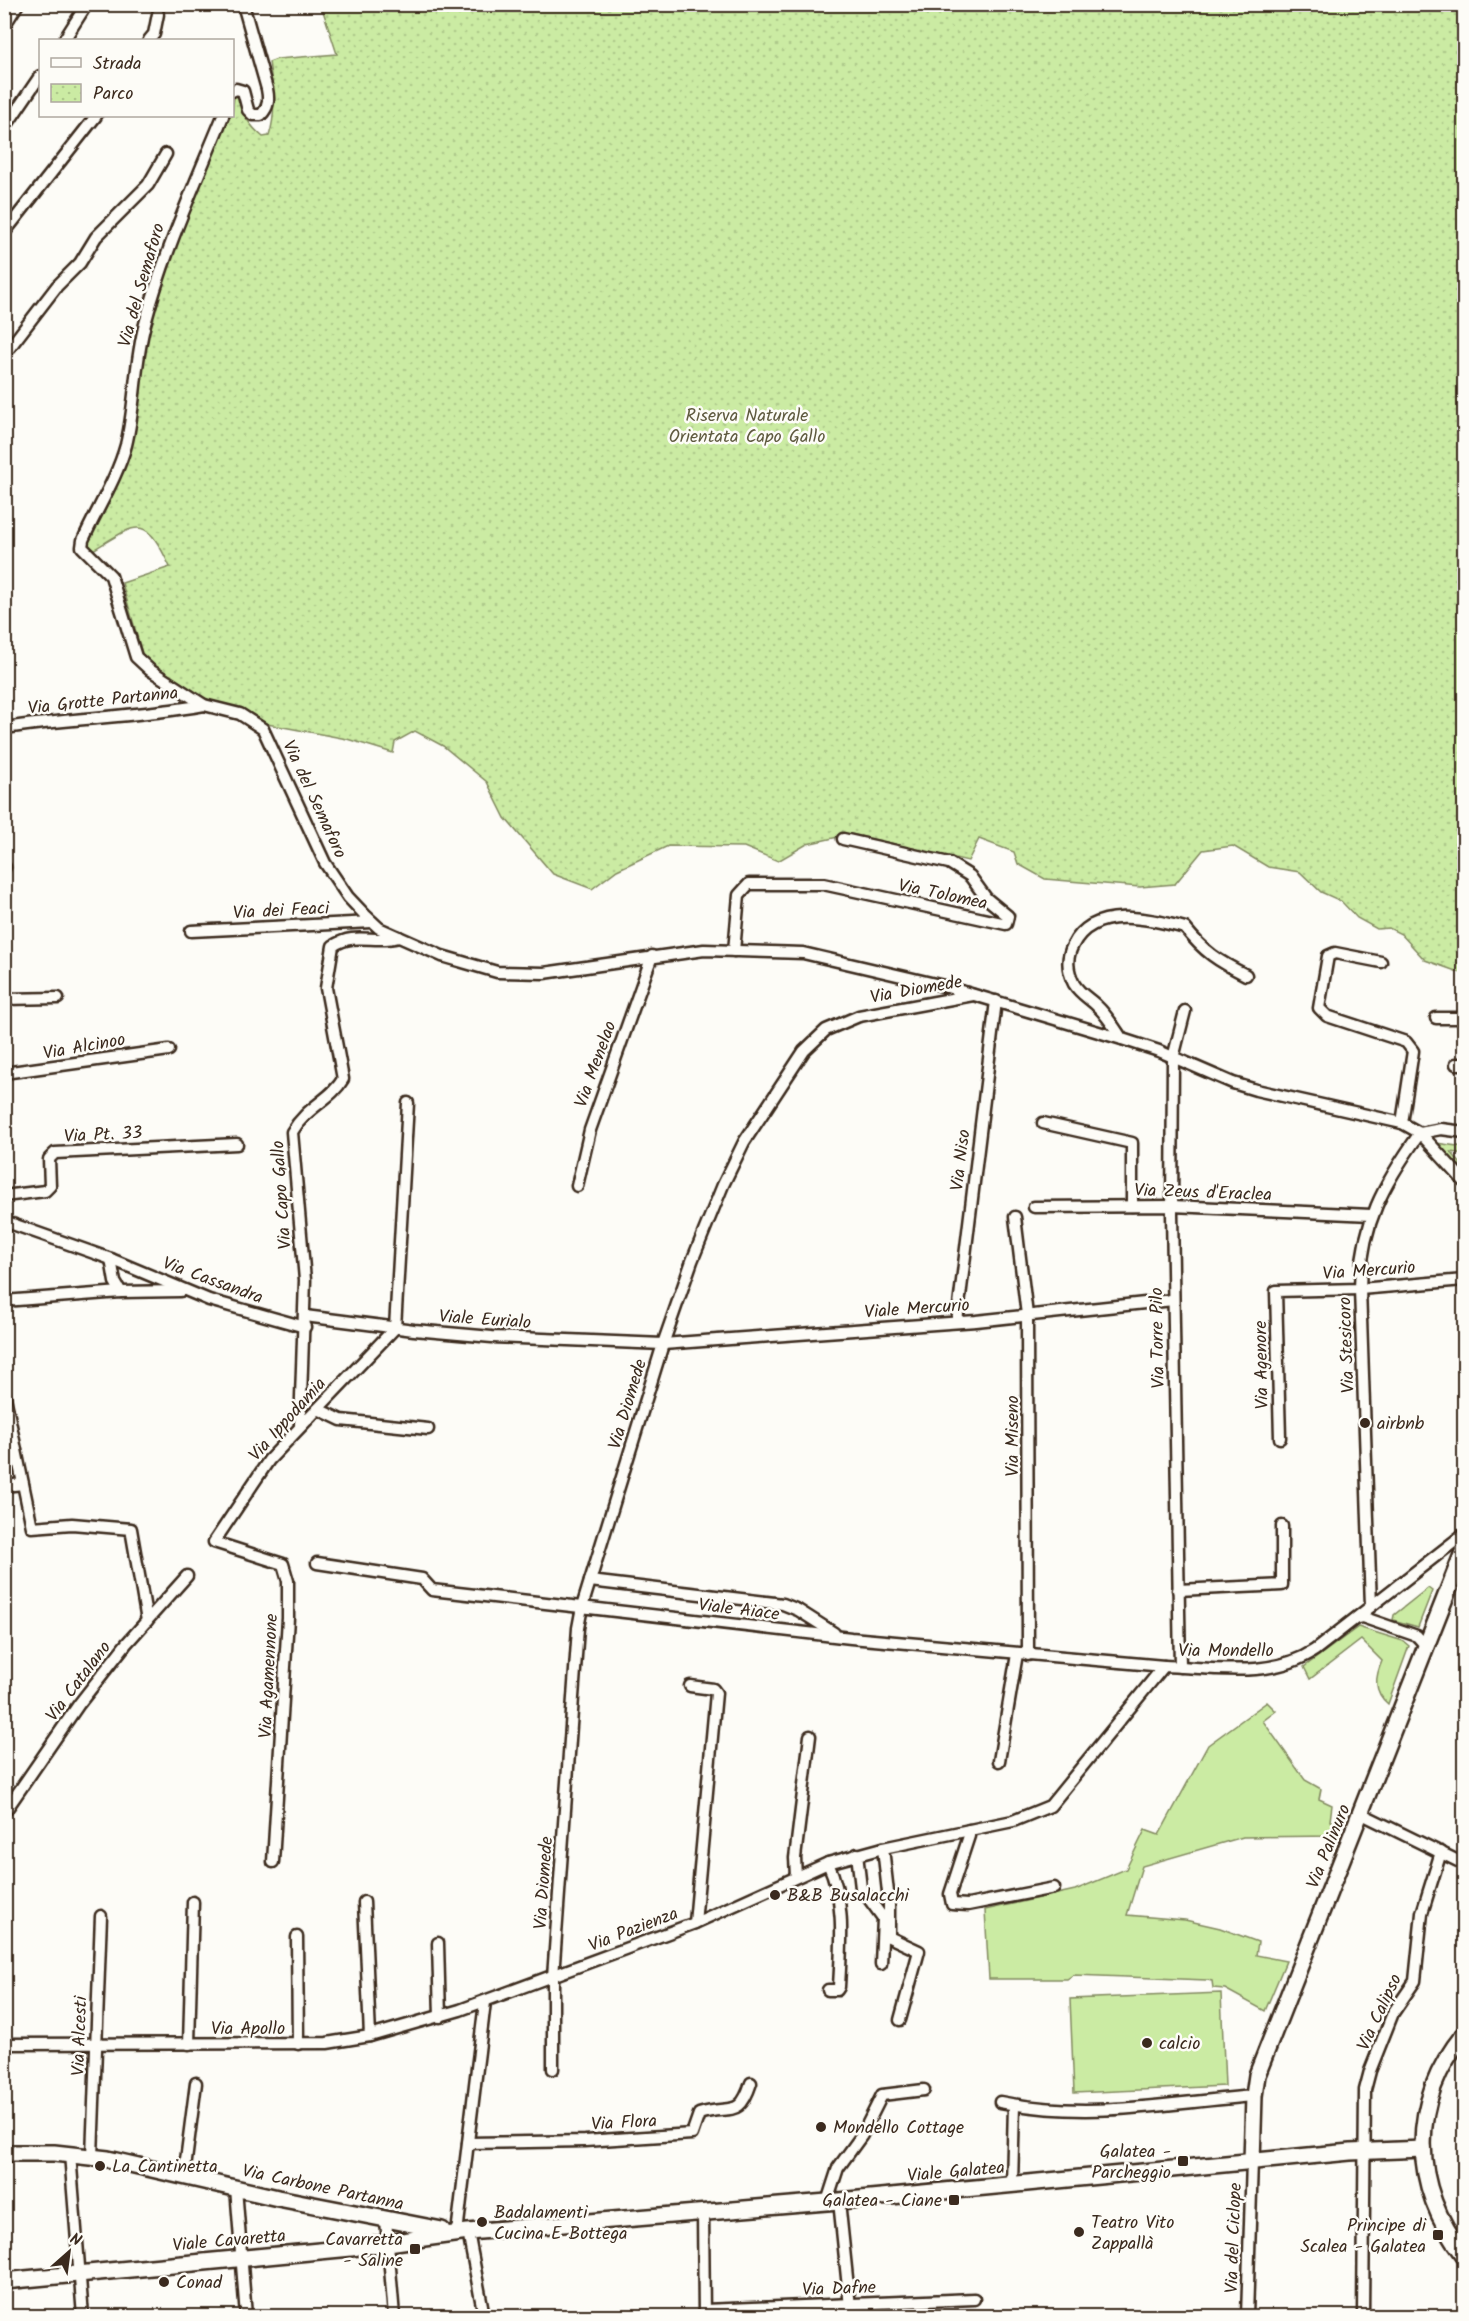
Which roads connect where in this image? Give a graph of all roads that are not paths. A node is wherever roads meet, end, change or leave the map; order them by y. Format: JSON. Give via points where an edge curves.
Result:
{"nodes":[{"id":1,"x":18,"y":4,"type":"edge"},
{"id":2,"x":85,"y":7,"type":"dead end"},
{"id":3,"x":244,"y":8,"type":"dead end"},
{"id":4,"x":158,"y":14,"type":"dead end"},
{"id":5,"x":4,"y":26,"type":"edge"},
{"id":6,"x":65,"y":39,"type":"edge"},
{"id":7,"x":150,"y":39,"type":"edge"},
{"id":8,"x":39,"y":77,"type":"edge"},
{"id":9,"x":234,"y":90,"type":"edge"},
{"id":10,"x":95,"y":117,"type":"edge"},
{"id":11,"x":223,"y":117,"type":"edge"},
{"id":12,"x":4,"y":129,"type":"edge"},
{"id":13,"x":166,"y":154,"type":"dead end"},
{"id":14,"x":4,"y":233,"type":"edge"},
{"id":15,"x":4,"y":355,"type":"edge"},
{"id":16,"x":204,"y":705,"type":"junction"},
{"id":17,"x":4,"y":728,"type":"edge"},
{"id":18,"x":843,"y":839,"type":"dead end"},
{"id":19,"x":372,"y":922,"type":"junction"},
{"id":20,"x":191,"y":931,"type":"dead end"},
{"id":21,"x":399,"y":937,"type":"junction"},
{"id":22,"x":734,"y":951,"type":"junction"},
{"id":23,"x":652,"y":956,"type":"junction"},
{"id":24,"x":1381,"y":962,"type":"dead end"},
{"id":25,"x":1246,"y":975,"type":"dead end"},
{"id":26,"x":975,"y":995,"type":"junction"},
{"id":27,"x":58,"y":998,"type":"dead end"},
{"id":28,"x":4,"y":999,"type":"edge"},
{"id":29,"x":996,"y":1001,"type":"junction"},
{"id":30,"x":1185,"y":1011,"type":"dead end"},
{"id":31,"x":1436,"y":1018,"type":"dead end"},
{"id":32,"x":1464,"y":1018,"type":"edge"},
{"id":33,"x":1122,"y":1039,"type":"junction"},
{"id":34,"x":169,"y":1050,"type":"dead end"},
{"id":35,"x":1173,"y":1058,"type":"junction"},
{"id":36,"x":4,"y":1073,"type":"edge"},
{"id":37,"x":408,"y":1102,"type":"dead end"},
{"id":38,"x":1043,"y":1123,"type":"dead end"},
{"id":39,"x":1402,"y":1123,"type":"junction"},
{"id":40,"x":1464,"y":1132,"type":"edge"},
{"id":41,"x":1420,"y":1133,"type":"junction"},
{"id":42,"x":237,"y":1144,"type":"dead end"},
{"id":43,"x":1464,"y":1181,"type":"edge"},
{"id":44,"x":577,"y":1186,"type":"dead end"},
{"id":45,"x":4,"y":1196,"type":"edge"},
{"id":46,"x":1132,"y":1206,"type":"junction"},
{"id":47,"x":1172,"y":1206,"type":"junction"},
{"id":48,"x":1034,"y":1207,"type":"dead end"},
{"id":49,"x":1371,"y":1215,"type":"junction"},
{"id":50,"x":1015,"y":1217,"type":"dead end"},
{"id":51,"x":4,"y":1221,"type":"edge"},
{"id":52,"x":111,"y":1259,"type":"junction"},
{"id":53,"x":1464,"y":1280,"type":"edge"},
{"id":54,"x":1360,"y":1289,"type":"junction"},
{"id":55,"x":121,"y":1292,"type":"junction"},
{"id":56,"x":1276,"y":1292,"type":"joint"},
{"id":57,"x":209,"y":1300,"type":"junction"},
{"id":58,"x":1173,"y":1300,"type":"junction"},
{"id":59,"x":4,"y":1301,"type":"edge"},
{"id":60,"x":1027,"y":1316,"type":"junction"},
{"id":61,"x":305,"y":1321,"type":"junction"},
{"id":62,"x":957,"y":1322,"type":"junction"},
{"id":63,"x":394,"y":1328,"type":"junction"},
{"id":64,"x":663,"y":1344,"type":"junction"},
{"id":65,"x":5,"y":1395,"type":"edge"},
{"id":66,"x":318,"y":1409,"type":"junction"},
{"id":67,"x":300,"y":1426,"type":"junction"},
{"id":68,"x":428,"y":1429,"type":"dead end"},
{"id":69,"x":1280,"y":1438,"type":"dead end"},
{"id":70,"x":4,"y":1486,"type":"edge"},
{"id":71,"x":23,"y":1486,"type":"junction"},
{"id":72,"x":1282,"y":1526,"type":"dead end"},
{"id":73,"x":1464,"y":1534,"type":"edge"},
{"id":74,"x":214,"y":1542,"type":"joint"},
{"id":75,"x":1464,"y":1550,"type":"edge"},
{"id":76,"x":317,"y":1563,"type":"dead end"},
{"id":77,"x":187,"y":1576,"type":"dead end"},
{"id":78,"x":590,"y":1581,"type":"junction"},
{"id":79,"x":1178,"y":1590,"type":"junction"},
{"id":80,"x":1371,"y":1606,"type":"junction"},
{"id":81,"x":582,"y":1607,"type":"junction"},
{"id":82,"x":1357,"y":1618,"type":"junction"},
{"id":83,"x":147,"y":1621,"type":"junction"},
{"id":84,"x":851,"y":1638,"type":"junction"},
{"id":85,"x":1426,"y":1646,"type":"junction"},
{"id":86,"x":1023,"y":1654,"type":"junction"},
{"id":87,"x":1164,"y":1666,"type":"junction"},
{"id":88,"x":1180,"y":1667,"type":"junction"},
{"id":89,"x":690,"y":1686,"type":"dead end"},
{"id":90,"x":810,"y":1736,"type":"dead end"},
{"id":91,"x":999,"y":1761,"type":"dead end"},
{"id":92,"x":4,"y":1813,"type":"edge"},
{"id":93,"x":1362,"y":1814,"type":"junction"},
{"id":94,"x":1013,"y":1821,"type":"joint"},
{"id":95,"x":969,"y":1830,"type":"junction"},
{"id":96,"x":883,"y":1848,"type":"junction"},
{"id":97,"x":1441,"y":1852,"type":"junction"},
{"id":98,"x":856,"y":1854,"type":"junction"},
{"id":99,"x":273,"y":1862,"type":"dead end"},
{"id":100,"x":828,"y":1863,"type":"junction"},
{"id":101,"x":1464,"y":1864,"type":"edge"},
{"id":102,"x":796,"y":1876,"type":"junction"},
{"id":103,"x":1054,"y":1888,"type":"dead end"},
{"id":104,"x":192,"y":1902,"type":"dead end"},
{"id":105,"x":364,"y":1902,"type":"dead end"},
{"id":106,"x":101,"y":1916,"type":"dead end"},
{"id":107,"x":696,"y":1923,"type":"junction"},
{"id":108,"x":297,"y":1938,"type":"dead end"},
{"id":109,"x":438,"y":1943,"type":"dead end"},
{"id":110,"x":881,"y":1964,"type":"dead end"},
{"id":111,"x":553,"y":1977,"type":"junction"},
{"id":112,"x":828,"y":1990,"type":"dead end"},
{"id":113,"x":485,"y":2002,"type":"junction"},
{"id":114,"x":440,"y":2017,"type":"junction"},
{"id":115,"x":900,"y":2020,"type":"dead end"},
{"id":116,"x":1464,"y":2034,"type":"edge"},
{"id":117,"x":370,"y":2036,"type":"junction"},
{"id":118,"x":95,"y":2043,"type":"junction"},
{"id":119,"x":4,"y":2044,"type":"edge"},
{"id":120,"x":189,"y":2044,"type":"junction"},
{"id":121,"x":298,"y":2044,"type":"junction"},
{"id":122,"x":553,"y":2069,"type":"dead end"},
{"id":123,"x":196,"y":2083,"type":"dead end"},
{"id":124,"x":751,"y":2083,"type":"dead end"},
{"id":125,"x":924,"y":2090,"type":"dead end"},
{"id":126,"x":1254,"y":2096,"type":"junction"},
{"id":127,"x":1000,"y":2102,"type":"dead end"},
{"id":128,"x":1014,"y":2105,"type":"junction"},
{"id":129,"x":468,"y":2143,"type":"junction"},
{"id":130,"x":1423,"y":2149,"type":"junction"},
{"id":131,"x":1365,"y":2151,"type":"junction"},
{"id":132,"x":4,"y":2153,"type":"edge"},
{"id":133,"x":70,"y":2154,"type":"junction"},
{"id":134,"x":92,"y":2156,"type":"junction"},
{"id":135,"x":1252,"y":2161,"type":"junction"},
{"id":136,"x":184,"y":2176,"type":"junction"},
{"id":137,"x":1012,"y":2185,"type":"junction"},
{"id":138,"x":236,"y":2188,"type":"junction"},
{"id":139,"x":833,"y":2202,"type":"junction"},
{"id":140,"x":703,"y":2213,"type":"junction"},
{"id":141,"x":386,"y":2220,"type":"junction"},
{"id":142,"x":463,"y":2232,"type":"junction"},
{"id":143,"x":386,"y":2243,"type":"junction"},
{"id":144,"x":1464,"y":2255,"type":"edge"},
{"id":145,"x":242,"y":2258,"type":"junction"},
{"id":146,"x":80,"y":2273,"type":"junction"},
{"id":147,"x":4,"y":2281,"type":"edge"},
{"id":148,"x":974,"y":2300,"type":"dead end"},
{"id":149,"x":850,"y":2305,"type":"junction"},
{"id":150,"x":704,"y":2313,"type":"edge"},
{"id":151,"x":83,"y":2316,"type":"edge"},
{"id":152,"x":246,"y":2316,"type":"edge"},
{"id":153,"x":394,"y":2316,"type":"edge"},
{"id":154,"x":484,"y":2316,"type":"edge"},
{"id":155,"x":851,"y":2316,"type":"edge"},
{"id":156,"x":1247,"y":2316,"type":"edge"},
{"id":157,"x":1363,"y":2316,"type":"edge"}],
"edges":[{"from":1,"to":5,"type":"street"},
{"from":2,"to":6,"type":"street"},
{"from":3,"to":9,"type":"street","via":[[268,94],[266,109],[261,115],[253,115],[243,91]]},
{"from":4,"to":7,"type":"street"},
{"from":8,"to":12,"type":"street"},
{"from":10,"to":14,"type":"street"},
{"from":11,"to":16,"type":"street","name":"Via del Semaforo","via":[[178,220],[145,323],[135,366],[135,397],[125,447],[82,543],[112,579],[136,657]]},
{"from":13,"to":15,"type":"street","via":[[148,186],[96,237],[80,263],[57,286]]},
{"from":16,"to":17,"type":"street","name":"Via Grotte Partanna"},
{"from":16,"to":19,"type":"street","name":"Via del Semaforo","via":[[240,714],[263,729],[325,863],[348,897]]},
{"from":18,"to":22,"type":"street","name":"Via Tolomea","via":[[949,863],[970,876],[986,898],[1008,916],[1006,924],[823,884],[749,884],[739,895]]},
{"from":19,"to":20,"type":"street","name":"Via dei Feaci"},
{"from":19,"to":21,"type":"street","name":"Via del Semaforo"},
{"from":21,"to":23,"type":"street","via":[[442,956],[497,972],[544,973]]},
{"from":21,"to":61,"type":"street","name":"Via Capo Gallo","via":[[345,938],[333,946],[330,957],[327,988],[343,1079],[338,1088],[300,1118],[292,1132]]},
{"from":22,"to":23,"type":"street"},
{"from":22,"to":26,"type":"street","via":[[803,953]]},
{"from":23,"to":44,"type":"street","name":"Via Menelao","via":[[590,1130]]},
{"from":24,"to":39,"type":"street","via":[[1335,953],[1328,956],[1319,1008],[1327,1016],[1406,1042],[1413,1051]]},
{"from":25,"to":33,"type":"street","via":[[1219,962],[1200,948],[1185,928],[1175,925],[1124,917],[1105,919],[1080,931],[1068,955],[1068,968],[1075,985],[1109,1019]]},
{"from":26,"to":29,"type":"street"},
{"from":26,"to":64,"type":"street","name":"Via Diomede","via":[[859,1016],[826,1030],[804,1051],[765,1108],[729,1174],[692,1261]]},
{"from":27,"to":28,"type":"street"},
{"from":29,"to":33,"type":"street"},
{"from":29,"to":62,"type":"street","name":"Via Niso"},
{"from":30,"to":35,"type":"street","name":"Via Torre Pilo"},
{"from":31,"to":32,"type":"street"},
{"from":33,"to":35,"type":"street"},
{"from":34,"to":36,"type":"street","name":"Via Alcinoo"},
{"from":35,"to":39,"type":"street","via":[[1248,1088]]},
{"from":35,"to":47,"type":"street","name":"Via Torre Pilo"},
{"from":37,"to":63,"type":"street"},
{"from":38,"to":46,"type":"street","via":[[1132,1143]]},
{"from":39,"to":41,"type":"street"},
{"from":40,"to":41,"type":"street","via":[[1441,1129]]},
{"from":41,"to":43,"type":"street"},
{"from":41,"to":49,"type":"street","name":"Via Stesicoro","via":[[1389,1178]]},
{"from":42,"to":45,"type":"street","name":"Via Pt. 33","via":[[55,1153],[49,1159],[50,1186],[45,1191]]},
{"from":46,"to":47,"type":"street","name":"Via Zeus d'Eraclea"},
{"from":46,"to":48,"type":"street","name":"Via Zeus d'Eraclea"},
{"from":47,"to":49,"type":"street","name":"Via Zeus d'Eraclea"},
{"from":47,"to":58,"type":"street","name":"Via Torre Pilo"},
{"from":49,"to":54,"type":"street","name":"Via Stesicoro","via":[[1362,1248]]},
{"from":50,"to":60,"type":"street","name":"Via Miseno"},
{"from":51,"to":52,"type":"street"},
{"from":52,"to":55,"type":"street"},
{"from":52,"to":57,"type":"street","name":"Via Cassandra"},
{"from":53,"to":54,"type":"street","name":"Via Mercurio"},
{"from":54,"to":56,"type":"street","name":"Via Mercurio"},
{"from":54,"to":80,"type":"street","name":"Via Stesicoro"},
{"from":55,"to":57,"type":"street","via":[[177,1291]]},
{"from":55,"to":59,"type":"street"},
{"from":56,"to":69,"type":"street","name":"Via Agenore"},
{"from":57,"to":61,"type":"street","name":"Via Cassandra"},
{"from":58,"to":60,"type":"street","name":"Viale Mercurio"},
{"from":58,"to":79,"type":"street","name":"Via Torre Pilo"},
{"from":60,"to":62,"type":"street","name":"Viale Mercurio"},
{"from":60,"to":86,"type":"street","name":"Via Miseno"},
{"from":61,"to":63,"type":"street","name":"Viale Eurialo"},
{"from":61,"to":67,"type":"street","name":"Via Capo Gallo"},
{"from":62,"to":64,"type":"street","name":"Viale Mercurio"},
{"from":63,"to":64,"type":"street","name":"Viale Eurialo","via":[[492,1337]]},
{"from":63,"to":66,"type":"street","name":"Via Ippodamia"},
{"from":64,"to":78,"type":"street","name":"Via Diomede"},
{"from":65,"to":71,"type":"street"},
{"from":66,"to":67,"type":"street","name":"Via Ippodamia"},
{"from":66,"to":68,"type":"street","via":[[340,1420]]},
{"from":67,"to":74,"type":"street","name":"Via Ippodamia","via":[[268,1460]]},
{"from":70,"to":71,"type":"street"},
{"from":71,"to":83,"type":"street","via":[[32,1527],[72,1524],[131,1529]]},
{"from":72,"to":79,"type":"street","via":[[1282,1585]]},
{"from":73,"to":80,"type":"street","name":"Via Mondello"},
{"from":74,"to":99,"type":"street","name":"Via Agamennone","via":[[283,1564],[288,1581]]},
{"from":75,"to":85,"type":"main road","name":"Via Palinuro"},
{"from":76,"to":81,"type":"street","name":"Viale Aiace","via":[[422,1579],[432,1590]]},
{"from":77,"to":83,"type":"street","name":"Via Catalano"},
{"from":78,"to":81,"type":"street","name":"Via Diomede"},
{"from":78,"to":84,"type":"street","via":[[783,1604],[826,1630]]},
{"from":79,"to":88,"type":"street","name":"Via Torre Pilo"},
{"from":80,"to":82,"type":"street","name":"Via Mondello"},
{"from":81,"to":84,"type":"street","name":"Viale Aiace"},
{"from":81,"to":111,"type":"street","name":"Via Diomede"},
{"from":82,"to":85,"type":"street","via":[[1417,1636]]},
{"from":82,"to":88,"type":"street","name":"Via Mondello","via":[[1292,1664]]},
{"from":83,"to":92,"type":"street","name":"Via Catalano","via":[[79,1704]]},
{"from":84,"to":86,"type":"street","name":"Viale Aiace"},
{"from":85,"to":93,"type":"main road","name":"Via Palinuro"},
{"from":86,"to":87,"type":"street","name":"Viale Aiace"},
{"from":86,"to":91,"type":"street","name":"Via Miseno"},
{"from":87,"to":88,"type":"street","name":"Via Mondello"},
{"from":87,"to":94,"type":"street","name":"Via Mondello","via":[[1050,1806]]},
{"from":89,"to":107,"type":"street","via":[[713,1689],[716,1693]]},
{"from":90,"to":102,"type":"street"},
{"from":93,"to":97,"type":"street"},
{"from":93,"to":126,"type":"main road","name":"Via Palinuro","via":[[1257,2075]]},
{"from":94,"to":95,"type":"street","name":"Via Pazienza"},
{"from":95,"to":96,"type":"street","name":"Via Pazienza"},
{"from":95,"to":103,"type":"street","via":[[950,1894],[952,1904],[968,1905]]},
{"from":96,"to":98,"type":"street","name":"Via Pazienza"},
{"from":96,"to":115,"type":"street","via":[[890,1901],[889,1937],[919,1951]]},
{"from":97,"to":101,"type":"street"},
{"from":97,"to":131,"type":"street","name":"Via Calipso","via":[[1422,1913],[1415,1981],[1393,2013],[1367,2081]]},
{"from":98,"to":100,"type":"street","name":"Via Pazienza"},
{"from":98,"to":110,"type":"street","via":[[861,1888],[883,1918]]},
{"from":100,"to":102,"type":"street","name":"Via Pazienza"},
{"from":100,"to":112,"type":"street","via":[[838,1889],[840,1923],[838,1987]]},
{"from":102,"to":107,"type":"street","name":"Via Pazienza"},
{"from":104,"to":120,"type":"street"},
{"from":105,"to":117,"type":"street"},
{"from":106,"to":118,"type":"street","name":"Via Alcesti"},
{"from":107,"to":111,"type":"street","name":"Via Pazienza"},
{"from":108,"to":121,"type":"street"},
{"from":109,"to":114,"type":"street"},
{"from":111,"to":113,"type":"street","name":"Via Pazienza"},
{"from":111,"to":122,"type":"street","name":"Via Diomede"},
{"from":113,"to":114,"type":"street","name":"Via Apollo"},
{"from":113,"to":129,"type":"street"},
{"from":114,"to":117,"type":"street","name":"Via Apollo"},
{"from":116,"to":130,"type":"main road","via":[[1434,2086],[1425,2116]]},
{"from":117,"to":121,"type":"street","name":"Via Apollo"},
{"from":118,"to":119,"type":"street","name":"Via Apollo"},
{"from":118,"to":120,"type":"street","name":"Via Apollo"},
{"from":118,"to":134,"type":"street","name":"Via Alcesti"},
{"from":120,"to":121,"type":"street","name":"Via Apollo"},
{"from":123,"to":136,"type":"street"},
{"from":124,"to":129,"type":"street","name":"Via Flora","via":[[742,2104],[735,2109],[699,2114],[692,2134]]},
{"from":125,"to":139,"type":"street","via":[[882,2095],[862,2134],[838,2168]]},
{"from":126,"to":128,"type":"street","via":[[1132,2110],[1077,2111]]},
{"from":126,"to":135,"type":"main road","name":"Via Palinuro"},
{"from":127,"to":128,"type":"street"},
{"from":128,"to":137,"type":"street"},
{"from":129,"to":142,"type":"street"},
{"from":130,"to":131,"type":"main road","name":"Viale Galatea"},
{"from":130,"to":144,"type":"main road","via":[[1435,2208]]},
{"from":131,"to":135,"type":"main road","name":"Viale Galatea"},
{"from":131,"to":157,"type":"street","name":"Via Calipso"},
{"from":132,"to":133,"type":"main road","name":"Via Carbone Partanna"},
{"from":133,"to":134,"type":"main road","name":"Via Carbone Partanna"},
{"from":133,"to":146,"type":"street"},
{"from":134,"to":136,"type":"main road","name":"Via Carbone Partanna"},
{"from":135,"to":137,"type":"main road","name":"Viale Galatea"},
{"from":135,"to":156,"type":"street","name":"Via del Ciclope"},
{"from":136,"to":138,"type":"main road","name":"Via Carbone Partanna"},
{"from":137,"to":139,"type":"main road","name":"Viale Galatea"},
{"from":138,"to":141,"type":"main road","name":"Via Carbone Partanna"},
{"from":138,"to":145,"type":"street"},
{"from":139,"to":140,"type":"main road","name":"Viale Galatea"},
{"from":139,"to":149,"type":"street"},
{"from":140,"to":142,"type":"main road","name":"Viale Galatea"},
{"from":140,"to":150,"type":"street"},
{"from":141,"to":142,"type":"main road","name":"Via Carbone Partanna"},
{"from":141,"to":143,"type":"street"},
{"from":142,"to":143,"type":"main road","name":"Viale Cavaretta"},
{"from":142,"to":154,"type":"street"},
{"from":143,"to":145,"type":"main road","name":"Viale Cavaretta"},
{"from":143,"to":153,"type":"street"},
{"from":145,"to":146,"type":"main road","name":"Viale Cavaretta"},
{"from":145,"to":152,"type":"street"},
{"from":146,"to":147,"type":"main road","name":"Viale Cavaretta"},
{"from":146,"to":151,"type":"street"},
{"from":148,"to":149,"type":"street","name":"Via Dafne"},
{"from":149,"to":150,"type":"street","name":"Via Dafne"},
{"from":149,"to":155,"type":"street"}]}
